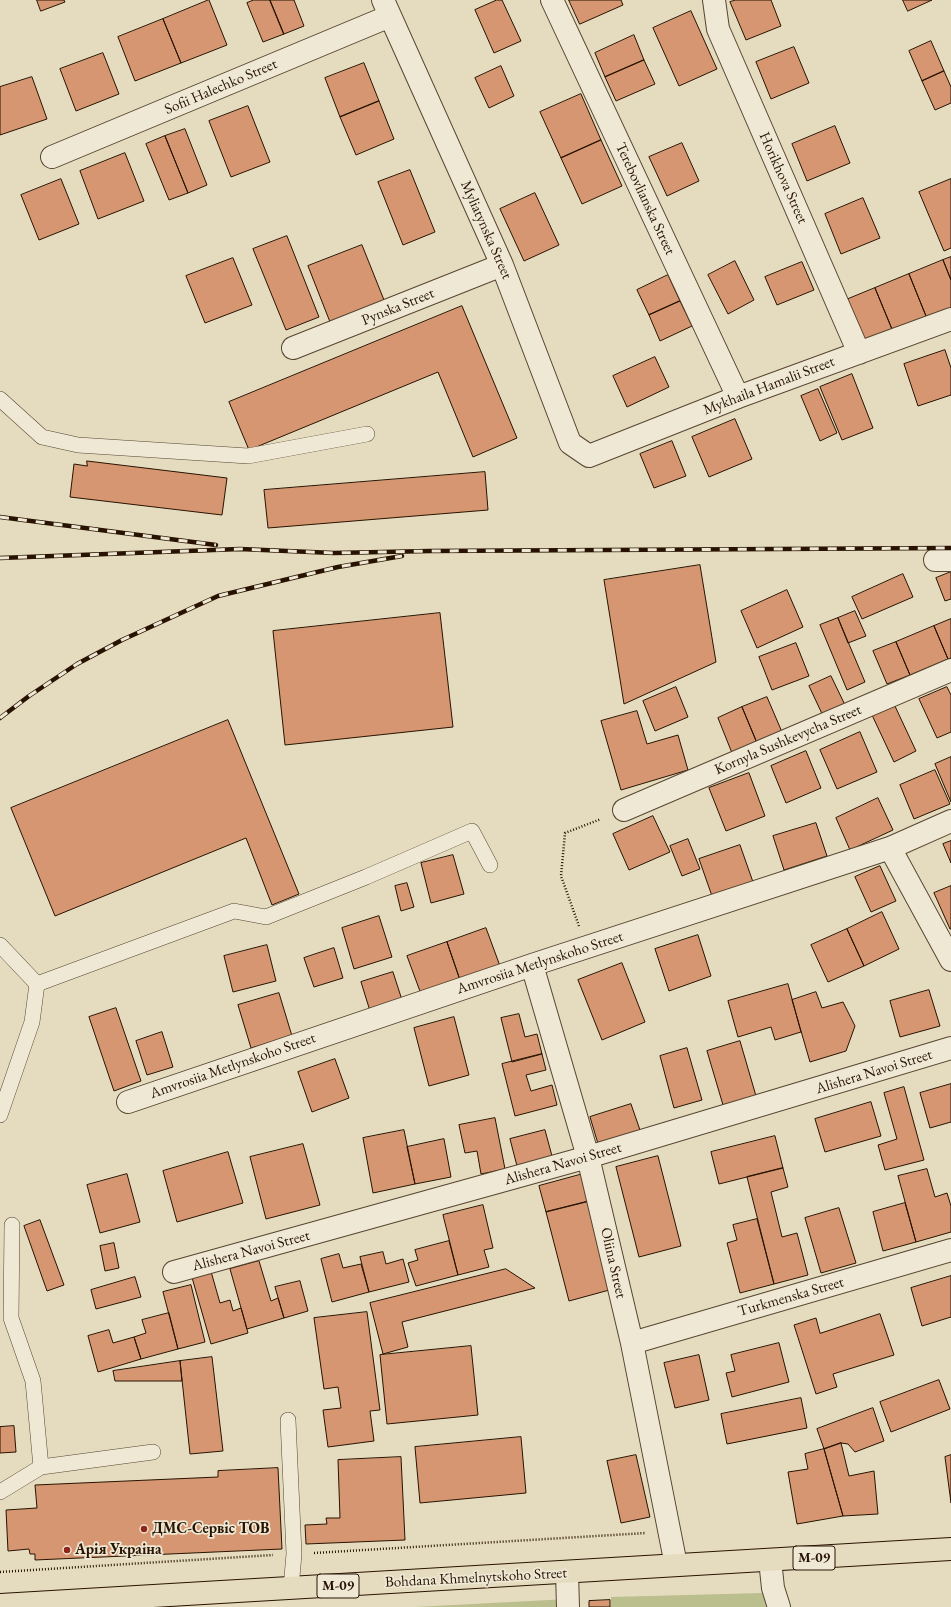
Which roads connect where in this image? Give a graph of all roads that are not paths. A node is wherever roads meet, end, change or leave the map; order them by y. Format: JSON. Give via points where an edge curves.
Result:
{"nodes":[{"id":1,"x":552,"y":0,"type":"edge"},
{"id":2,"x":714,"y":0,"type":"edge"},
{"id":3,"x":387,"y":8,"type":"edge"},
{"id":4,"x":52,"y":157,"type":"dead end"},
{"id":5,"x":502,"y":265,"type":"junction"},
{"id":6,"x":951,"y":319,"type":"edge"},
{"id":7,"x":293,"y":348,"type":"dead end"},
{"id":8,"x":859,"y":353,"type":"junction"},
{"id":9,"x":738,"y":398,"type":"junction"},
{"id":10,"x":0,"y":399,"type":"edge"},
{"id":11,"x":367,"y":434,"type":"dead end"},
{"id":12,"x":589,"y":456,"type":"joint"},
{"id":13,"x":951,"y":670,"type":"edge"},
{"id":14,"x":624,"y":810,"type":"road end"},
{"id":15,"x":951,"y":821,"type":"edge"},
{"id":16,"x":890,"y":848,"type":"junction"},
{"id":17,"x":490,"y":865,"type":"dead end"},
{"id":18,"x":0,"y":945,"type":"edge"},
{"id":19,"x":951,"y":960,"type":"edge"},
{"id":20,"x":532,"y":965,"type":"junction"},
{"id":21,"x":37,"y":984,"type":"junction"},
{"id":22,"x":951,"y":1048,"type":"edge"},
{"id":23,"x":128,"y":1102,"type":"dead end"},
{"id":24,"x":0,"y":1115,"type":"edge"},
{"id":25,"x":588,"y":1157,"type":"junction"},
{"id":26,"x":12,"y":1225,"type":"dead end"},
{"id":27,"x":951,"y":1250,"type":"edge"},
{"id":28,"x":174,"y":1272,"type":"dead end"},
{"id":29,"x":632,"y":1343,"type":"junction"},
{"id":30,"x":288,"y":1420,"type":"dead end"},
{"id":31,"x":153,"y":1452,"type":"dead end"},
{"id":32,"x":41,"y":1467,"type":"junction"},
{"id":33,"x":0,"y":1492,"type":"edge"},
{"id":34,"x":951,"y":1550,"type":"edge"},
{"id":35,"x":770,"y":1560,"type":"junction"},
{"id":36,"x":676,"y":1565,"type":"junction"},
{"id":37,"x":567,"y":1572,"type":"junction"},
{"id":38,"x":291,"y":1588,"type":"junction"},
{"id":39,"x":0,"y":1605,"type":"edge"},
{"id":40,"x":568,"y":1607,"type":"edge"},
{"id":41,"x":779,"y":1607,"type":"edge"}],
"edges":[{"from":1,"to":9,"type":"street","name":"Terebovlianska Street"},
{"from":2,"to":8,"type":"street","name":"Horikhova Street","via":[[718,29]]},
{"from":3,"to":4,"type":"street","name":"Sofii Halechko Street"},
{"from":3,"to":5,"type":"street","name":"Myliatynska Street"},
{"from":5,"to":7,"type":"street","name":"Pynska Street"},
{"from":5,"to":12,"type":"street","name":"Myliatynska Street","via":[[570,442]]},
{"from":6,"to":8,"type":"street","name":"Mykhaila Hamalii Street"},
{"from":8,"to":9,"type":"street","name":"Mykhaila Hamalii Street"},
{"from":9,"to":12,"type":"street","name":"Mykhaila Hamalii Street"},
{"from":10,"to":11,"type":"lane","via":[[42,437],[78,445],[248,456]]},
{"from":13,"to":14,"type":"street","name":"Kornyla Sushkevycha Street"},
{"from":15,"to":16,"type":"street","name":"Amvrosiia Metlynskoho Street"},
{"from":16,"to":19,"type":"street"},
{"from":16,"to":20,"type":"street","name":"Amvrosiia Metlynskoho Street"},
{"from":17,"to":21,"type":"lane","via":[[472,831],[366,877],[266,916],[234,911]]},
{"from":18,"to":21,"type":"lane"},
{"from":20,"to":23,"type":"street","name":"Amvrosiia Metlynskoho Street"},
{"from":20,"to":25,"type":"street","name":"Oliina Street"},
{"from":21,"to":24,"type":"lane","via":[[32,1022]]},
{"from":22,"to":25,"type":"street","name":"Alishera Navoi Street"},
{"from":25,"to":28,"type":"street","name":"Alishera Navoi Street"},
{"from":25,"to":29,"type":"street","name":"Oliina Street"},
{"from":26,"to":32,"type":"lane","via":[[11,1318],[33,1381]]},
{"from":27,"to":29,"type":"street","name":"Turkmenska Street"},
{"from":29,"to":36,"type":"street","name":"Oliina Street"},
{"from":30,"to":38,"type":"lane","via":[[294,1554]]},
{"from":31,"to":32,"type":"lane"},
{"from":32,"to":33,"type":"lane"},
{"from":34,"to":35,"type":"main road","name":"Bohdana Khmelnytskoho Street","number":"М-09"},
{"from":35,"to":36,"type":"main road","name":"Bohdana Khmelnytskoho Street","number":"М-09"},
{"from":35,"to":41,"type":"street","via":[[773,1588]]},
{"from":36,"to":37,"type":"main road","name":"Bohdana Khmelnytskoho Street","number":"М-09"},
{"from":37,"to":38,"type":"main road","name":"Bohdana Khmelnytskoho Street","number":"М-09"},
{"from":37,"to":40,"type":"street"},
{"from":38,"to":39,"type":"main road","name":"Bohdana Khmelnytskoho Street","number":"М-09"}]}
